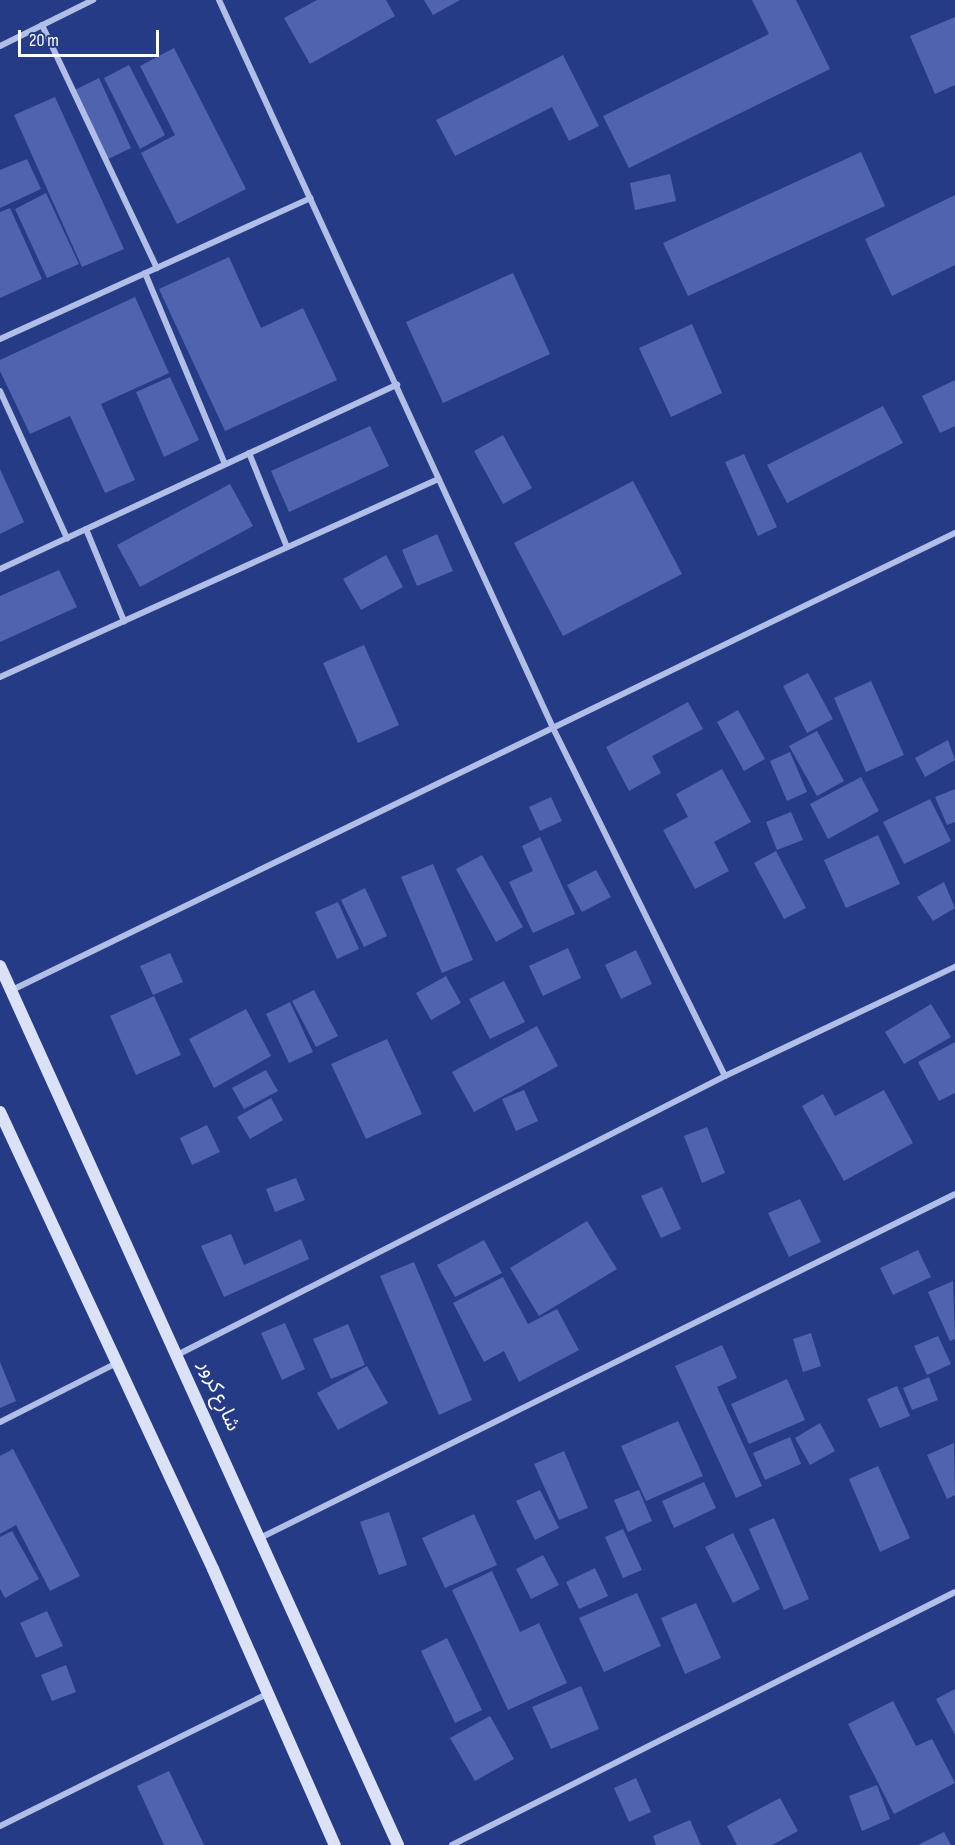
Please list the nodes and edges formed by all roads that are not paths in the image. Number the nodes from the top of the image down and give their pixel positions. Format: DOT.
graph roads {
  1 [pos="93,0"];
  2 [pos="219,0"];
  3 [pos="42,25"];
  4 [pos="0,46"];
  5 [pos="311,198"];
  6 [pos="157,268"];
  7 [pos="145,273"];
  8 [pos="0,339"];
  9 [pos="396,385"];
  10 [pos="0,391"];
  11 [pos="249,453"];
  12 [pos="225,464"];
  13 [pos="438,479"];
  14 [pos="86,529"];
  15 [pos="955,533"];
  16 [pos="67,538"];
  17 [pos="287,547"];
  18 [pos="0,569"];
  19 [pos="124,621"];
  20 [pos="0,677"];
  21 [pos="553,728"];
  22 [pos="0,966"];
  23 [pos="955,967"];
  24 [pos="11,990"];
  25 [pos="725,1076"];
  26 [pos="0,1112"];
  27 [pos="955,1194"];
  28 [pos="179,1354"];
  29 [pos="117,1363"];
  30 [pos="0,1422"];
  31 [pos="260,1538"];
  32 [pos="954,1595"];
  33 [pos="267,1694"];
  34 [pos="0,1826"];
  35 [pos="335,1845"];
  36 [pos="398,1845"];
  37 [pos="452,1845"];
  1 -- 3 [label="street"];
  2 -- 5 [label="street"];
  3 -- 4 [label="street"];
  3 -- 6 [label="street"];
  5 -- 6 [label="street"];
  5 -- 9 [label="street"];
  6 -- 7 [label="street"];
  7 -- 8 [label="street"];
  7 -- 12 [label="street"];
  9 -- 11 [label="street"];
  9 -- 13 [label="street"];
  10 -- 16 [label="street"];
  11 -- 12 [label="street"];
  11 -- 17 [label="street"];
  12 -- 14 [label="street"];
  13 -- 17 [label="street"];
  13 -- 21 [label="street"];
  14 -- 16 [label="street"];
  14 -- 19 [label="street"];
  15 -- 21 [label="street"];
  16 -- 18 [label="street"];
  17 -- 19 [label="street"];
  19 -- 20 [label="street"];
  21 -- 24 [label="street"];
  21 -- 25 [label="street"];
  22 -- 24 [label="main road, شارع كرور"];
  23 -- 25 [label="street"];
  24 -- 28 [label="main road, شارع كرور"];
  25 -- 28 [label="street"];
  26 -- 29 [label="main road"];
  27 -- 31 [label="street"];
  28 -- 31 [label="main road, شارع كرور"];
  29 -- 30 [label="street"];
  29 -- 33 [label="main road"];
  31 -- 36 [label="main road, شارع كرور"];
  32 -- 37 [label="street"];
  33 -- 34 [label="street"];
  33 -- 35 [label="main road"];
}
